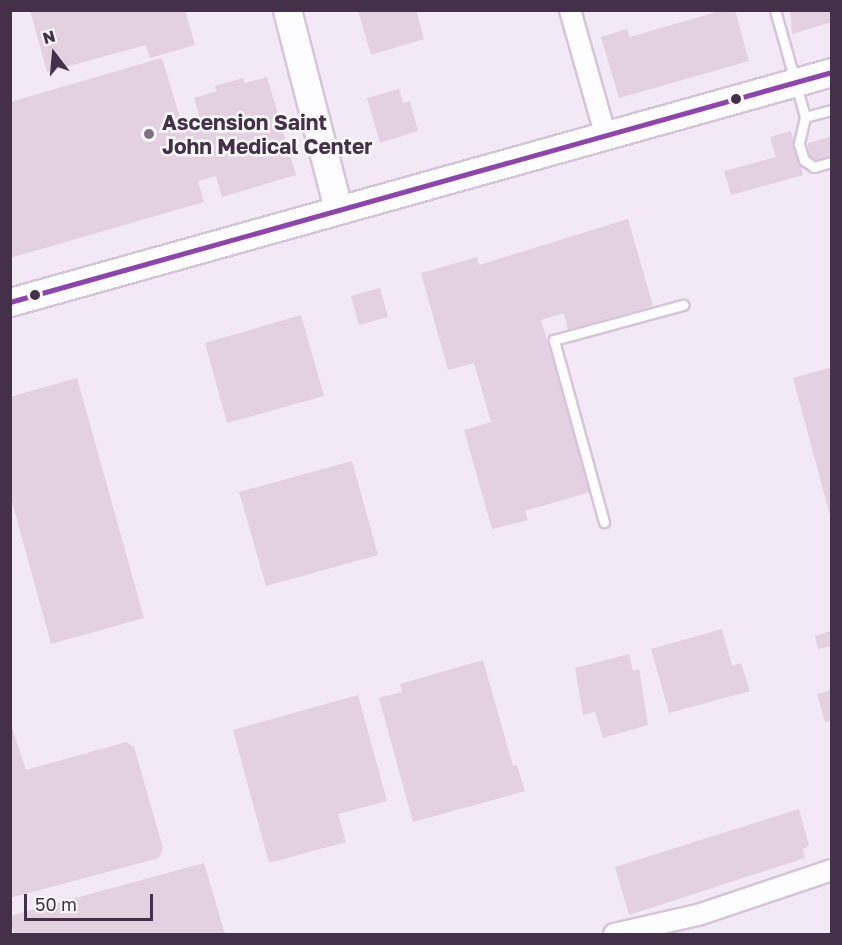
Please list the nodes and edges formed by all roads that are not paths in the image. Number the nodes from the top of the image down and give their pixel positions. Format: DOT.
graph roads {
  1 [pos="287,10"];
  2 [pos="570,10"];
  3 [pos="775,10"];
  4 [pos="831,72"];
  5 [pos="796,82"];
  6 [pos="831,110"];
  7 [pos="806,117"];
  8 [pos="605,134"];
  9 [pos="831,162"];
  10 [pos="338,208"];
  11 [pos="10,302"];
  12 [pos="683,305"];
  13 [pos="604,522"];
  14 [pos="831,870"];
  15 [pos="614,934"];
  1 -- 10 [label="main road"];
  2 -- 8 [label="street"];
  3 -- 5 [label="lane"];
  4 -- 5 [label="main road"];
  5 -- 7 [label="lane"];
  5 -- 8 [label="main road"];
  6 -- 7 [label="lane"];
  7 -- 9 [label="lane"];
  8 -- 10 [label="main road"];
  10 -- 11 [label="main road"];
  12 -- 13 [label="lane"];
  14 -- 15 [label="street"];
}
